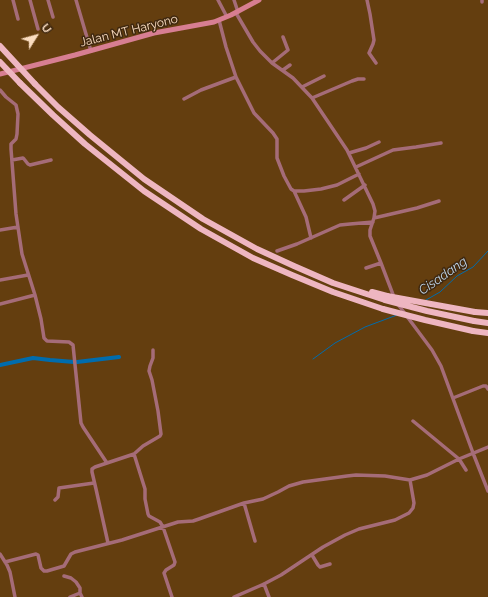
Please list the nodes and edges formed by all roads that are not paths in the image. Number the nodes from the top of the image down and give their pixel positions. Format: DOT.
graph roads {
  1 [pos="13,0"];
  2 [pos="30,0"];
  3 [pos="48,0"];
  4 [pos="76,0"];
  5 [pos="218,0"];
  6 [pos="234,0"];
  7 [pos="259,0"];
  8 [pos="367,0"];
  9 [pos="237,12"];
  10 [pos="53,17"];
  11 [pos="227,17"];
  12 [pos="18,19"];
  13 [pos="219,20"];
  14 [pos="38,29"];
  15 [pos="283,37"];
  16 [pos="0,46"];
  17 [pos="91,51"];
  18 [pos="0,62"];
  19 [pos="272,63"];
  20 [pos="376,63"];
  21 [pos="290,65"];
  22 [pos="283,70"];
  23 [pos="0,74"];
  24 [pos="324,76"];
  25 [pos="236,77"];
  26 [pos="364,79"];
  27 [pos="302,87"];
  28 [pos="0,90"];
  29 [pos="312,98"];
  30 [pos="184,99"];
  31 [pos="379,142"];
  32 [pos="442,143"];
  33 [pos="349,153"];
  34 [pos="12,160"];
  35 [pos="51,160"];
  36 [pos="356,167"];
  37 [pos="360,174"];
  38 [pos="365,185"];
  39 [pos="294,191"];
  40 [pos="344,200"];
  41 [pos="439,200"];
  42 [pos="374,220"];
  43 [pos="18,227"];
  44 [pos="0,230"];
  45 [pos="311,238"];
  46 [pos="277,250"];
  47 [pos="381,263"];
  48 [pos="366,268"];
  49 [pos="28,275"];
  50 [pos="0,280"];
  51 [pos="35,295"];
  52 [pos="386,298"];
  53 [pos="0,304"];
  54 [pos="488,313"];
  55 [pos="488,323"];
  56 [pos="488,333"];
  57 [pos="153,350"];
  58 [pos="488,389"];
  59 [pos="453,398"];
  60 [pos="413,421"];
  61 [pos="488,447"];
  62 [pos="473,453"];
  63 [pos="134,454"];
  64 [pos="459,459"];
  65 [pos="107,462"];
  66 [pos="466,470"];
  67 [pos="410,480"];
  68 [pos="94,483"];
  69 [pos="488,491"];
  70 [pos="55,500"];
  71 [pos="244,503"];
  72 [pos="163,527"];
  73 [pos="255,541"];
  74 [pos="108,543"];
  75 [pos="0,554"];
  76 [pos="312,555"];
  77 [pos="5,562"];
  78 [pos="330,564"];
  79 [pos="64,576"];
  80 [pos="264,584"];
  81 [pos="80,593"];
  82 [pos="15,597"];
  83 [pos="70,597"];
  84 [pos="82,597"];
  85 [pos="172,597"];
  86 [pos="234,597"];
  87 [pos="269,597"];
  1 -- 12 [label="street"];
  2 -- 14 [label="street"];
  3 -- 10 [label="street"];
  4 -- 17 [label="street"];
  5 -- 11 [label="street"];
  6 -- 9 [label="street"];
  7 -- 9 [label="main road, Jalan MT Haryono"];
  8 -- 20 [label="street"];
  9 -- 11 [label="main road, Jalan MT Haryono"];
  9 -- 19 [label="street"];
  11 -- 13 [label="main road, Jalan MT Haryono"];
  13 -- 17 [label="main road, Jalan MT Haryono"];
  13 -- 25 [label="street"];
  15 -- 19 [label="street"];
  16 -- 52 [label="highway, bridge"];
  17 -- 23 [label="main road, Jalan MT Haryono"];
  18 -- 56 [label="highway, bridge"];
  19 -- 22 [label="street"];
  21 -- 22 [label="street"];
  22 -- 27 [label="street"];
  24 -- 27 [label="street"];
  25 -- 30 [label="street"];
  25 -- 39 [label="street"];
  26 -- 29 [label="street"];
  27 -- 29 [label="street"];
  28 -- 34 [label="street"];
  29 -- 33 [label="street"];
  31 -- 33 [label="street"];
  32 -- 36 [label="street"];
  33 -- 36 [label="street"];
  34 -- 35 [label="street"];
  34 -- 43 [label="street"];
  36 -- 37 [label="street"];
  37 -- 38 [label="street"];
  37 -- 39 [label="street"];
  38 -- 40 [label="street"];
  38 -- 42 [label="street"];
  39 -- 45 [label="street"];
  41 -- 42 [label="street"];
  42 -- 45 [label="street"];
  42 -- 47 [label="street"];
  43 -- 44 [label="street"];
  43 -- 49 [label="street"];
  45 -- 46 [label="street"];
  47 -- 48 [label="street"];
  47 -- 59 [label="street"];
  49 -- 50 [label="street"];
  49 -- 51 [label="street"];
  51 -- 53 [label="street"];
  51 -- 65 [label="street"];
  52 -- 54 [label="highway, bridge"];
  52 -- 55 [label="highway, bridge"];
  57 -- 63 [label="street"];
  58 -- 59 [label="street"];
  59 -- 62 [label="street"];
  60 -- 64 [label="street"];
  61 -- 62 [label="street"];
  62 -- 64 [label="street"];
  62 -- 69 [label="street"];
  63 -- 65 [label="street"];
  63 -- 72 [label="street"];
  64 -- 66 [label="street"];
  64 -- 67 [label="street"];
  65 -- 68 [label="street"];
  67 -- 71 [label="street"];
  67 -- 76 [label="street"];
  68 -- 70 [label="street"];
  68 -- 74 [label="street"];
  71 -- 72 [label="street"];
  71 -- 73 [label="street"];
  72 -- 74 [label="street"];
  72 -- 85 [label="street"];
  74 -- 77 [label="street"];
  75 -- 77 [label="street"];
  76 -- 78 [label="street"];
  76 -- 80 [label="street"];
  77 -- 82 [label="street"];
  79 -- 81 [label="street"];
  80 -- 86 [label="street"];
  80 -- 87 [label="street"];
  81 -- 83 [label="street"];
  81 -- 84 [label="street"];
}
